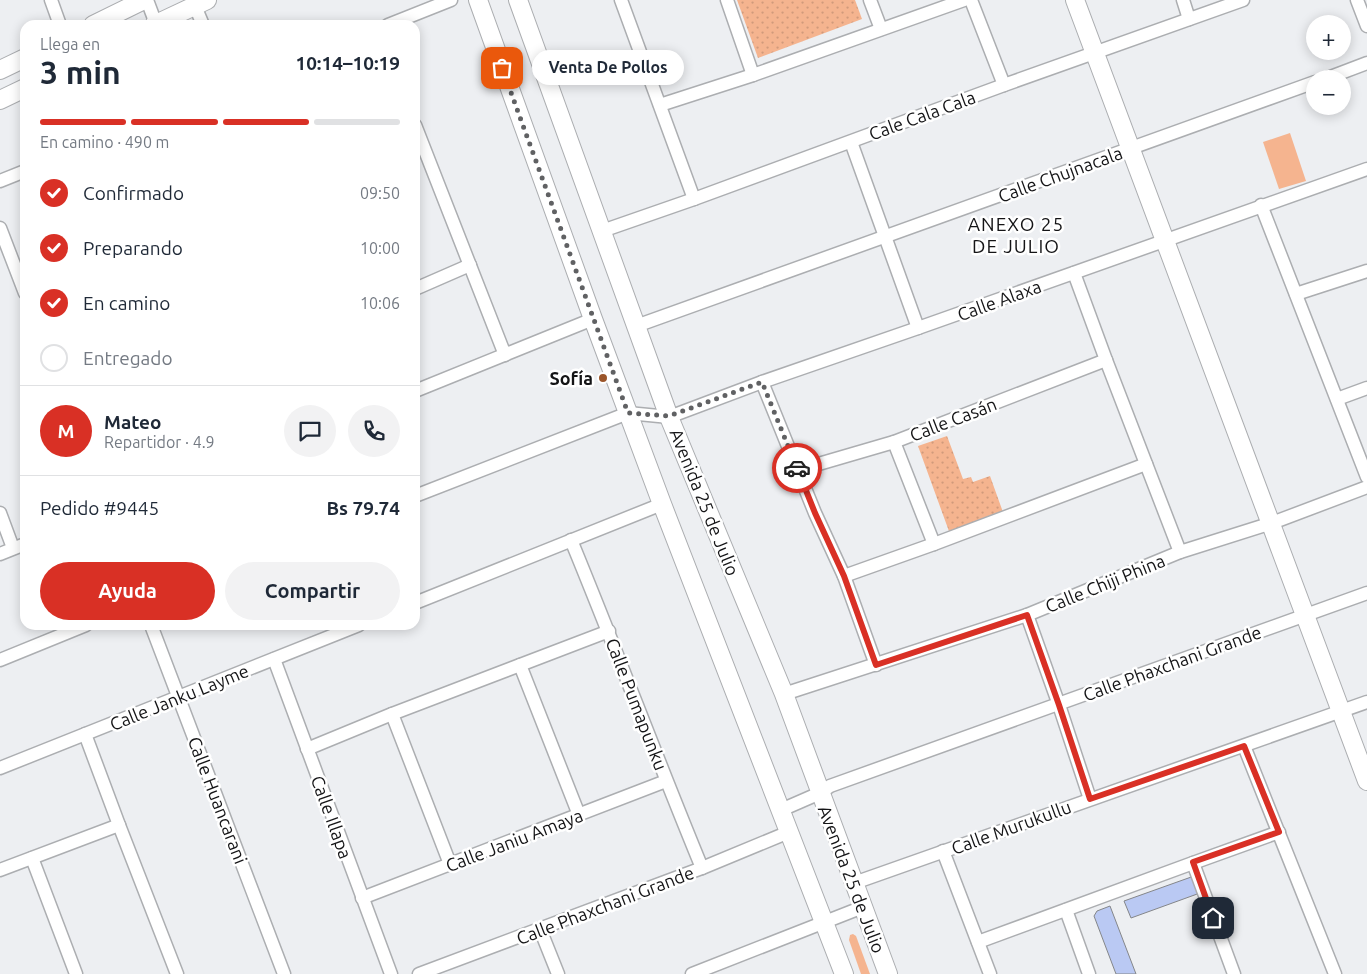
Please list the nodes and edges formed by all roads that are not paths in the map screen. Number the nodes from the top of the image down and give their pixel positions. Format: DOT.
graph roads {
  1 [pos="52,0"];
  2 [pos="145,0"];
  3 [pos="451,0"];
  4 [pos="478,0"];
  5 [pos="518,0"];
  6 [pos="622,0"];
  7 [pos="727,0"];
  8 [pos="870,0"];
  9 [pos="964,0"];
  10 [pos="971,0"];
  11 [pos="1075,0"];
  12 [pos="1183,0"];
  13 [pos="1243,0"];
  14 [pos="1357,0"];
  15 [pos="201,3"];
  16 [pos="1190,19"];
  17 [pos="58,20"];
  18 [pos="103,20"];
  19 [pos="153,20"];
  20 [pos="164,20"];
  21 [pos="203,20"];
  22 [pos="401,20"];
  23 [pos="1367,26"];
  24 [pos="882,29"];
  25 [pos="1095,52"];
  26 [pos="20,60"];
  27 [pos="1367,64"];
  28 [pos="0,70"];
  29 [pos="1350,70"];
  30 [pos="753,75"];
  31 [pos="1004,85"];
  32 [pos="1306,85"];
  33 [pos="20,90"];
  34 [pos="0,100"];
  35 [pos="660,105"];
  36 [pos="420,138"];
  37 [pos="851,142"];
  38 [pos="1131,148"];
  39 [pos="1367,169"];
  40 [pos="20,173"];
  41 [pos="0,181"];
  42 [pos="694,199"];
  43 [pos="1262,205"];
  44 [pos="0,228"];
  45 [pos="602,231"];
  46 [pos="884,236"];
  47 [pos="1166,240"];
  48 [pos="470,265"];
  49 [pos="1367,270"];
  50 [pos="1074,273"];
  51 [pos="20,280"];
  52 [pos="420,288"];
  53 [pos="1296,294"];
  54 [pos="593,319"];
  55 [pos="636,326"];
  56 [pos="918,328"];
  57 [pos="505,355"];
  58 [pos="1106,360"];
  59 [pos="762,382"];
  60 [pos="1367,388"];
  61 [pos="420,389"];
  62 [pos="1337,399"];
  63 [pos="628,413"];
  64 [pos="669,416"];
  65 [pos="894,442"];
  66 [pos="1146,464"];
  67 [pos="798,470"];
  68 [pos="1367,477"];
  69 [pos="1367,487"];
  70 [pos="420,494"];
  71 [pos="662,504"];
  72 [pos="0,513"];
  73 [pos="1272,523"];
  74 [pos="572,540"];
  75 [pos="934,544"];
  76 [pos="19,546"];
  77 [pos="1180,552"];
  78 [pos="0,554"];
  79 [pos="844,576"];
  80 [pos="1367,593"];
  81 [pos="420,601"];
  82 [pos="1306,614"];
  83 [pos="1027,615"];
  84 [pos="74,630"];
  85 [pos="153,630"];
  86 [pos="346,630"];
  87 [pos="609,631"];
  88 [pos="274,659"];
  89 [pos="0,660"];
  90 [pos="520,665"];
  91 [pos="876,665"];
  92 [pos="784,694"];
  93 [pos="179,697"];
  94 [pos="1367,702"];
  95 [pos="1059,705"];
  96 [pos="1341,712"];
  97 [pos="392,714"];
  98 [pos="85,734"];
  99 [pos="1244,746"];
  100 [pos="307,749"];
  101 [pos="0,768"];
  102 [pos="666,780"];
  103 [pos="1367,781"];
  104 [pos="820,794"];
  105 [pos="1090,799"];
  106 [pos="781,810"];
  107 [pos="579,815"];
  108 [pos="119,825"];
  109 [pos="789,832"];
  110 [pos="1279,832"];
  111 [pos="943,851"];
  112 [pos="32,858"];
  113 [pos="1193,862"];
  114 [pos="450,864"];
  115 [pos="702,868"];
  116 [pos="0,870"];
  117 [pos="854,883"];
  118 [pos="362,898"];
  119 [pos="863,907"];
  120 [pos="1066,910"];
  121 [pos="824,922"];
  122 [pos="540,929"];
  123 [pos="978,942"];
  124 [pos="76,974"];
  125 [pos="176,974"];
  126 [pos="284,974"];
  127 [pos="391,974"];
  128 [pos="419,974"];
  129 [pos="558,974"];
  130 [pos="692,974"];
  131 [pos="844,974"];
  132 [pos="888,974"];
  133 [pos="990,974"];
  134 [pos="1089,974"];
  135 [pos="1234,974"];
  136 [pos="1335,974"];
  1 -- 17 [label="street"];
  2 -- 18 [label="main road"];
  2 -- 19 [label="street"];
  3 -- 22 [label="street"];
  4 -- 54 [label="main road"];
  5 -- 45 [label="main road, Avenida 25 de Julio"];
  6 -- 35 [label="street"];
  7 -- 30 [label="street"];
  8 -- 24 [label="street"];
  9 -- 24 [label="street"];
  10 -- 31 [label="street"];
  11 -- 25 [label="main road"];
  12 -- 16 [label="street"];
  13 -- 16 [label="street, Cale Cala Cala"];
  14 -- 23 [label="street"];
  15 -- 20 [label="main road"];
  15 -- 21 [label="street"];
  16 -- 25 [label="street, Cale Cala Cala"];
  24 -- 30 [label="street"];
  25 -- 31 [label="street, Cale Cala Cala"];
  25 -- 38 [label="main road"];
  26 -- 28 [label="main road"];
  27 -- 29 [label="street"];
  30 -- 35 [label="street"];
  31 -- 37 [label="street, Cale Cala Cala"];
  32 -- 38 [label="street, Calle Chujnacala"];
  33 -- 34 [label="main road"];
  35 -- 42 [label="street"];
  36 -- 48 [label="street"];
  37 -- 42 [label="street, Cale Cala Cala"];
  37 -- 46 [label="street"];
  38 -- 46 [label="street, Calle Chujnacala"];
  38 -- 47 [label="main road"];
  39 -- 43 [label="street, Calle Alaxa"];
  40 -- 41 [label="street"];
  42 -- 45 [label="street, Cale Cala Cala"];
  43 -- 47 [label="street, Calle Alaxa"];
  43 -- 53 [label="street"];
  44 -- 51 [label="street"];
  45 -- 55 [label="main road, Avenida 25 de Julio"];
  46 -- 55 [label="street, Calle Chujnacala"];
  46 -- 56 [label="street"];
  47 -- 50 [label="street, Calle Alaxa"];
  47 -- 73 [label="main road"];
  48 -- 52 [label="street"];
  48 -- 57 [label="street"];
  49 -- 53 [label="street"];
  50 -- 56 [label="street, Calle Alaxa"];
  50 -- 58 [label="street"];
  53 -- 62 [label="street"];
  54 -- 57 [label="street"];
  54 -- 63 [label="main road"];
  55 -- 64 [label="main road, Avenida 25 de Julio"];
  56 -- 59 [label="street, Calle Alaxa"];
  57 -- 61 [label="street"];
  58 -- 65 [label="street, Calle Casán"];
  58 -- 66 [label="street"];
  59 -- 64 [label="street, Calle Alaxa"];
  59 -- 67 [label="street"];
  60 -- 62 [label="street"];
  62 -- 68 [label="street"];
  63 -- 64 [label="street, Calle Alaxa"];
  63 -- 70 [label="street"];
  63 -- 71 [label="main road"];
  64 -- 92 [label="main road, Avenida 25 de Julio"];
  65 -- 67 [label="street, Calle Casán"];
  65 -- 75 [label="street"];
  66 -- 75 [label="street"];
  66 -- 77 [label="street"];
  67 -- 79 [label="street"];
  69 -- 73 [label="street, Calle Chiji Phina"];
  71 -- 74 [label="street"];
  71 -- 106 [label="main road"];
  72 -- 76 [label="street"];
  73 -- 77 [label="street, Calle Chiji Phina"];
  73 -- 82 [label="main road"];
  74 -- 81 [label="street"];
  74 -- 87 [label="street, Calle Pumapunku"];
  75 -- 79 [label="street"];
  76 -- 78 [label="street"];
  77 -- 83 [label="street, Calle Chiji Phina"];
  79 -- 91 [label="street"];
  80 -- 82 [label="street, Calle Phaxchani Grande"];
  82 -- 95 [label="street, Calle Phaxchani Grande"];
  82 -- 96 [label="main road"];
  83 -- 91 [label="street, Calle Chiji Phina"];
  83 -- 95 [label="street"];
  84 -- 89 [label="street"];
  85 -- 93 [label="street, Calle Huancarani"];
  86 -- 88 [label="street, Calle Janku Layme"];
  87 -- 90 [label="street"];
  87 -- 102 [label="street, Calle Pumapunku"];
  88 -- 93 [label="street, Calle Janku Layme"];
  88 -- 100 [label="street, Calle Illapa"];
  90 -- 97 [label="street"];
  90 -- 107 [label="street"];
  91 -- 92 [label="street, Calle Chiji Phina"];
  92 -- 104 [label="main road, Avenida 25 de Julio"];
  93 -- 98 [label="street, Calle Janku Layme"];
  93 -- 126 [label="street, Calle Huancarani"];
  94 -- 96 [label="street, Calle Murukullu"];
  95 -- 104 [label="street, Calle Phaxchani Grande"];
  95 -- 105 [label="street"];
  96 -- 99 [label="street, Calle Murukullu"];
  96 -- 103 [label="main road"];
  97 -- 100 [label="street"];
  97 -- 114 [label="street"];
  98 -- 101 [label="street, Calle Janku Layme"];
  98 -- 108 [label="street"];
  99 -- 105 [label="street, Calle Murukullu"];
  99 -- 110 [label="street"];
  100 -- 118 [label="street, Calle Illapa"];
  102 -- 107 [label="street, Calle Janiu Amaya"];
  102 -- 115 [label="street, Calle Pumapunku"];
  104 -- 106 [label="street, Calle Phaxchani Grande"];
  104 -- 117 [label="main road, Avenida 25 de Julio"];
  105 -- 111 [label="street, Calle Murukullu"];
  106 -- 109 [label="main road"];
  107 -- 114 [label="street, Calle Janiu Amaya"];
  108 -- 112 [label="street"];
  108 -- 125 [label="street"];
  109 -- 115 [label="street, Calle Phaxchani Grande"];
  109 -- 121 [label="main road"];
  110 -- 113 [label="street"];
  110 -- 136 [label="street"];
  111 -- 117 [label="street, Calle Murukullu"];
  111 -- 123 [label="street"];
  112 -- 116 [label="street"];
  112 -- 124 [label="street"];
  113 -- 120 [label="street"];
  113 -- 135 [label="street"];
  114 -- 118 [label="street, Calle Janiu Amaya"];
  115 -- 122 [label="street, Calle Phaxchani Grande"];
  117 -- 119 [label="main road, Avenida 25 de Julio"];
  118 -- 127 [label="street, Calle Illapa"];
  119 -- 121 [label="street"];
  119 -- 132 [label="main road, Avenida 25 de Julio"];
  120 -- 123 [label="street"];
  120 -- 134 [label="street"];
  121 -- 130 [label="street"];
  121 -- 131 [label="main road"];
  122 -- 128 [label="street, Calle Phaxchani Grande"];
  122 -- 129 [label="street"];
  123 -- 133 [label="street"];
}
